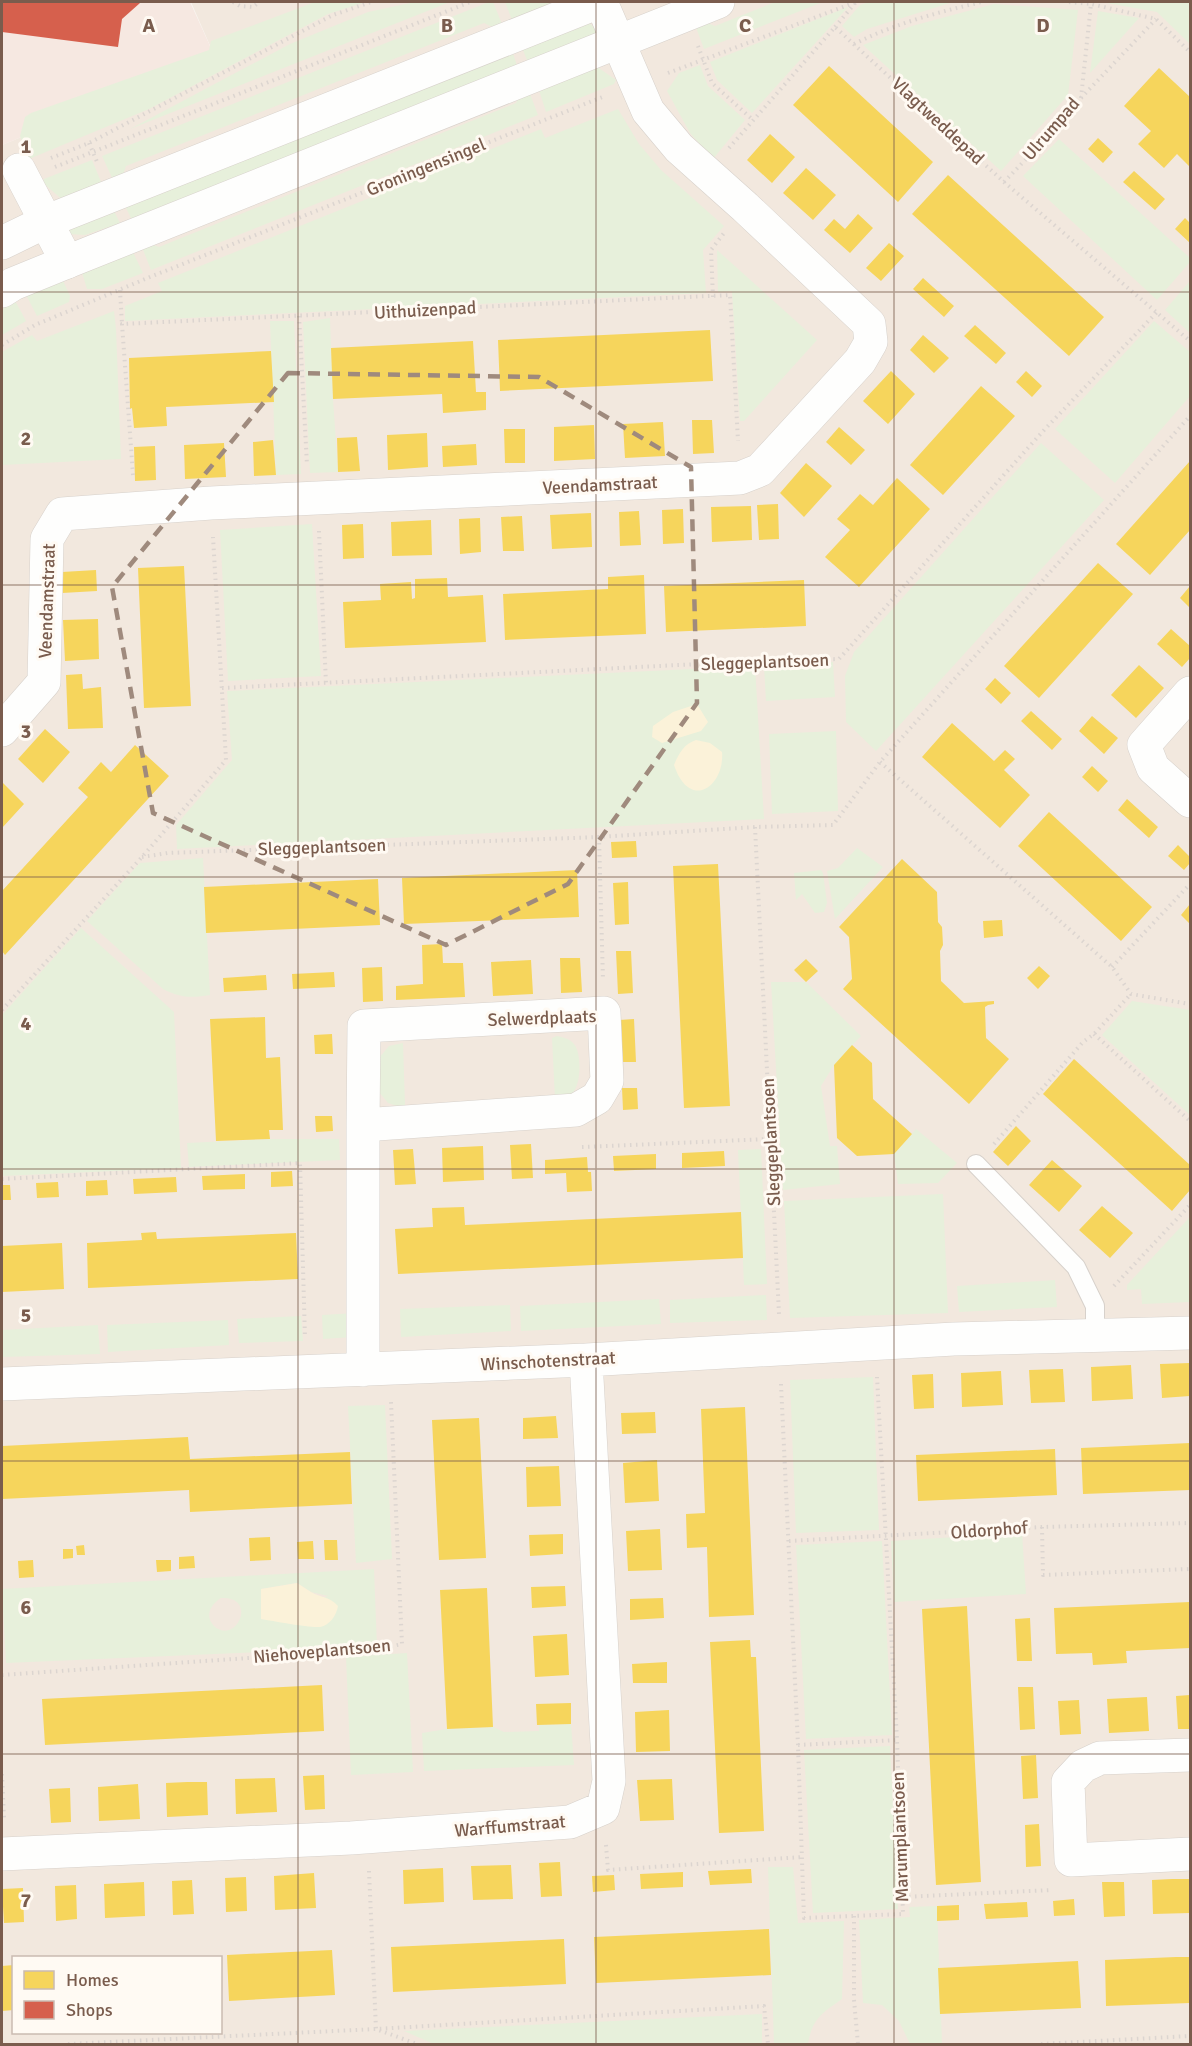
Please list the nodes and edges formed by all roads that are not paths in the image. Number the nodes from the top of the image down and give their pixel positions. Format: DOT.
graph roads {
  1 [pos="600,2"];
  2 [pos="718,2"];
  3 [pos="618,42"];
  4 [pos="21,175"];
  5 [pos="45,222"];
  6 [pos="2,243"];
  7 [pos="67,262"];
  8 [pos="2,291"];
  9 [pos="1191,693"];
  10 [pos="2,730"];
  11 [pos="1191,801"];
  12 [pos="363,1125"];
  13 [pos="976,1164"];
  14 [pos="1095,1320"];
  15 [pos="1191,1333"];
  16 [pos="586,1360"];
  17 [pos="376,1369"];
  18 [pos="2,1384"];
  19 [pos="1191,1755"];
  20 [pos="4,1854"];
  21 [pos="1191,1854"];
  1 -- 3 [label="street, Veendamstraat"];
  1 -- 5 [label="street"];
  2 -- 3 [label="street"];
  3 -- 7 [label="street"];
  3 -- 10 [label="street, Veendamstraat"];
  4 -- 5 [label="street"];
  5 -- 6 [label="street"];
  5 -- 7 [label="street"];
  7 -- 8 [label="street"];
  9 -- 11 [label="street"];
  12 -- 12 [label="street, Selwerdplaats"];
  12 -- 17 [label="street, Selwerdplaats"];
  13 -- 14 [label="lane"];
  14 -- 15 [label="street, Winschotenstraat"];
  14 -- 16 [label="street, Winschotenstraat"];
  16 -- 17 [label="street, Winschotenstraat"];
  16 -- 20 [label="street, Warffumstraat"];
  17 -- 18 [label="street, Winschotenstraat"];
  19 -- 21 [label="street"];
}
